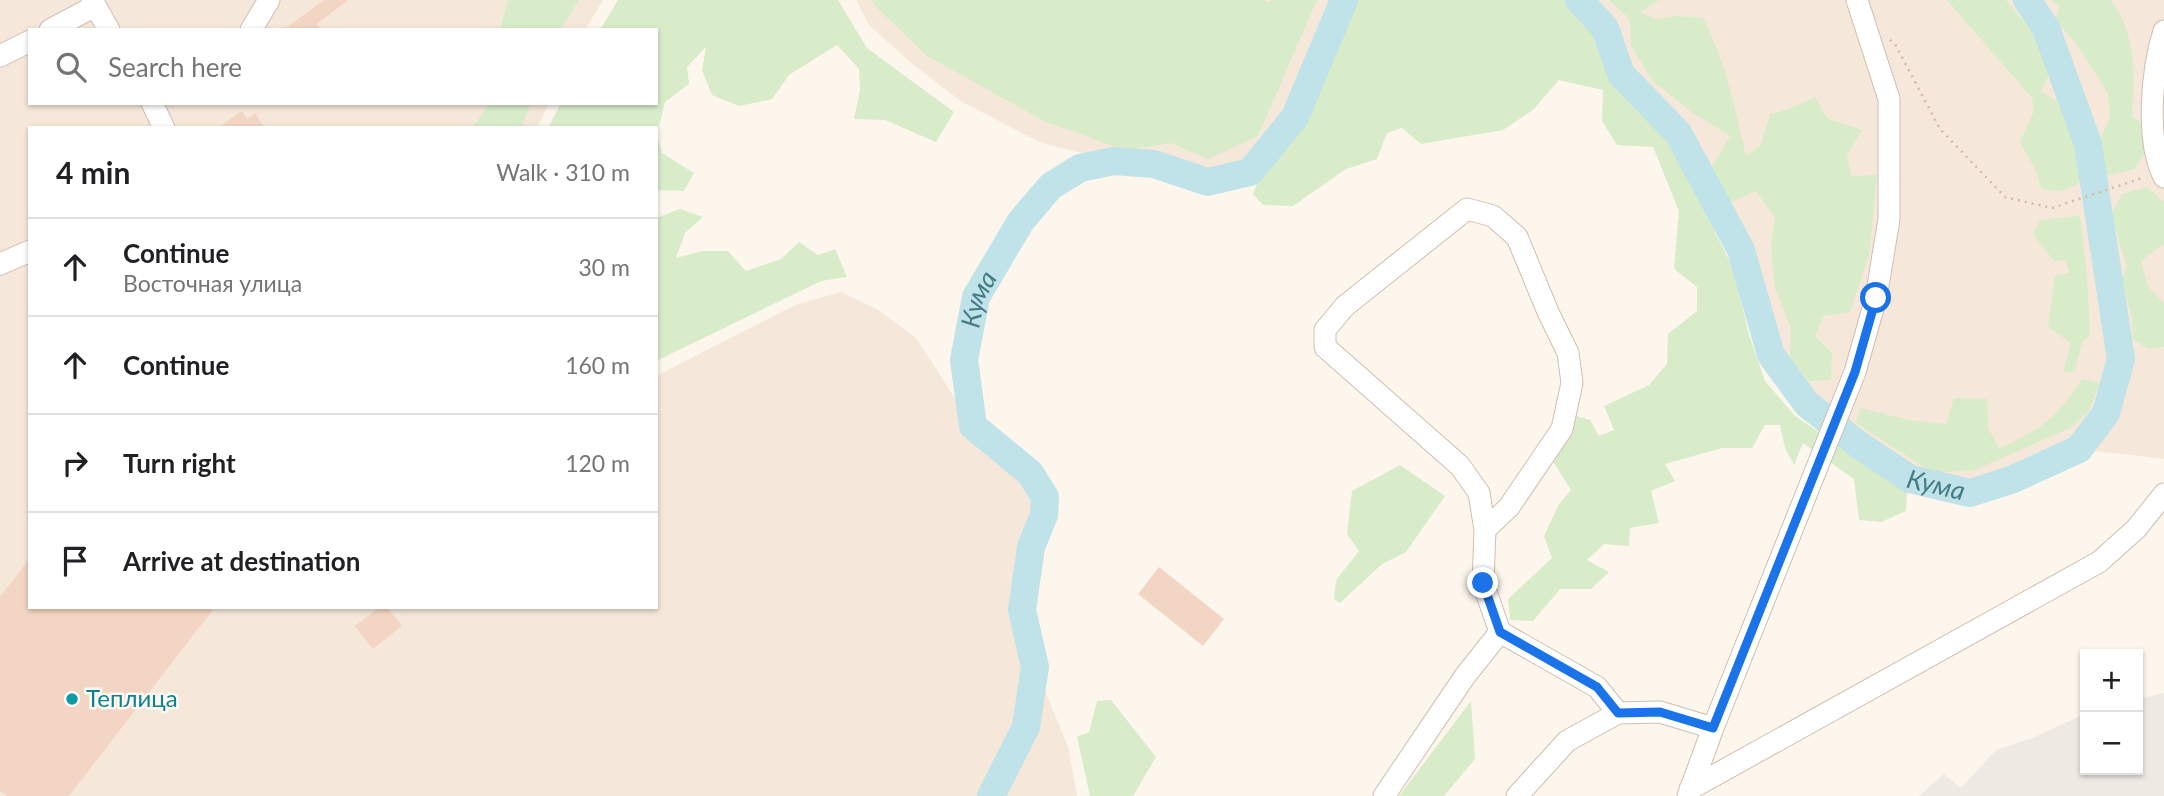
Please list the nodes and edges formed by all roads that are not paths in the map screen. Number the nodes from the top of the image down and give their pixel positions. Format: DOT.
graph roads {
  1 [pos="269,0"];
  2 [pos="1857,0"];
  3 [pos="94,3"];
  4 [pos="53,28"];
  5 [pos="108,28"];
  6 [pos="252,28"];
  7 [pos="2164,31"];
  8 [pos="28,42"];
  9 [pos="0,57"];
  10 [pos="2164,177"];
  11 [pos="28,252"];
  12 [pos="0,264"];
  13 [pos="2164,494"];
  14 [pos="1485,530"];
  15 [pos="1500,632"];
  16 [pos="1618,713"];
  17 [pos="1713,728"];
  18 [pos="1689,792"];
  19 [pos="1384,796"];
  20 [pos="1517,796"];
  1 -- 6 [label="street"];
  2 -- 17 [label="street"];
  3 -- 4 [label="street"];
  3 -- 5 [label="street"];
  7 -- 10 [label="street"];
  8 -- 9 [label="street"];
  11 -- 12 [label="street"];
  13 -- 18 [label="street"];
  14 -- 14 [label="street"];
  14 -- 15 [label="street"];
  15 -- 16 [label="street"];
  15 -- 19 [label="street"];
  16 -- 17 [label="street"];
  16 -- 20 [label="street"];
  17 -- 18 [label="street"];
}
